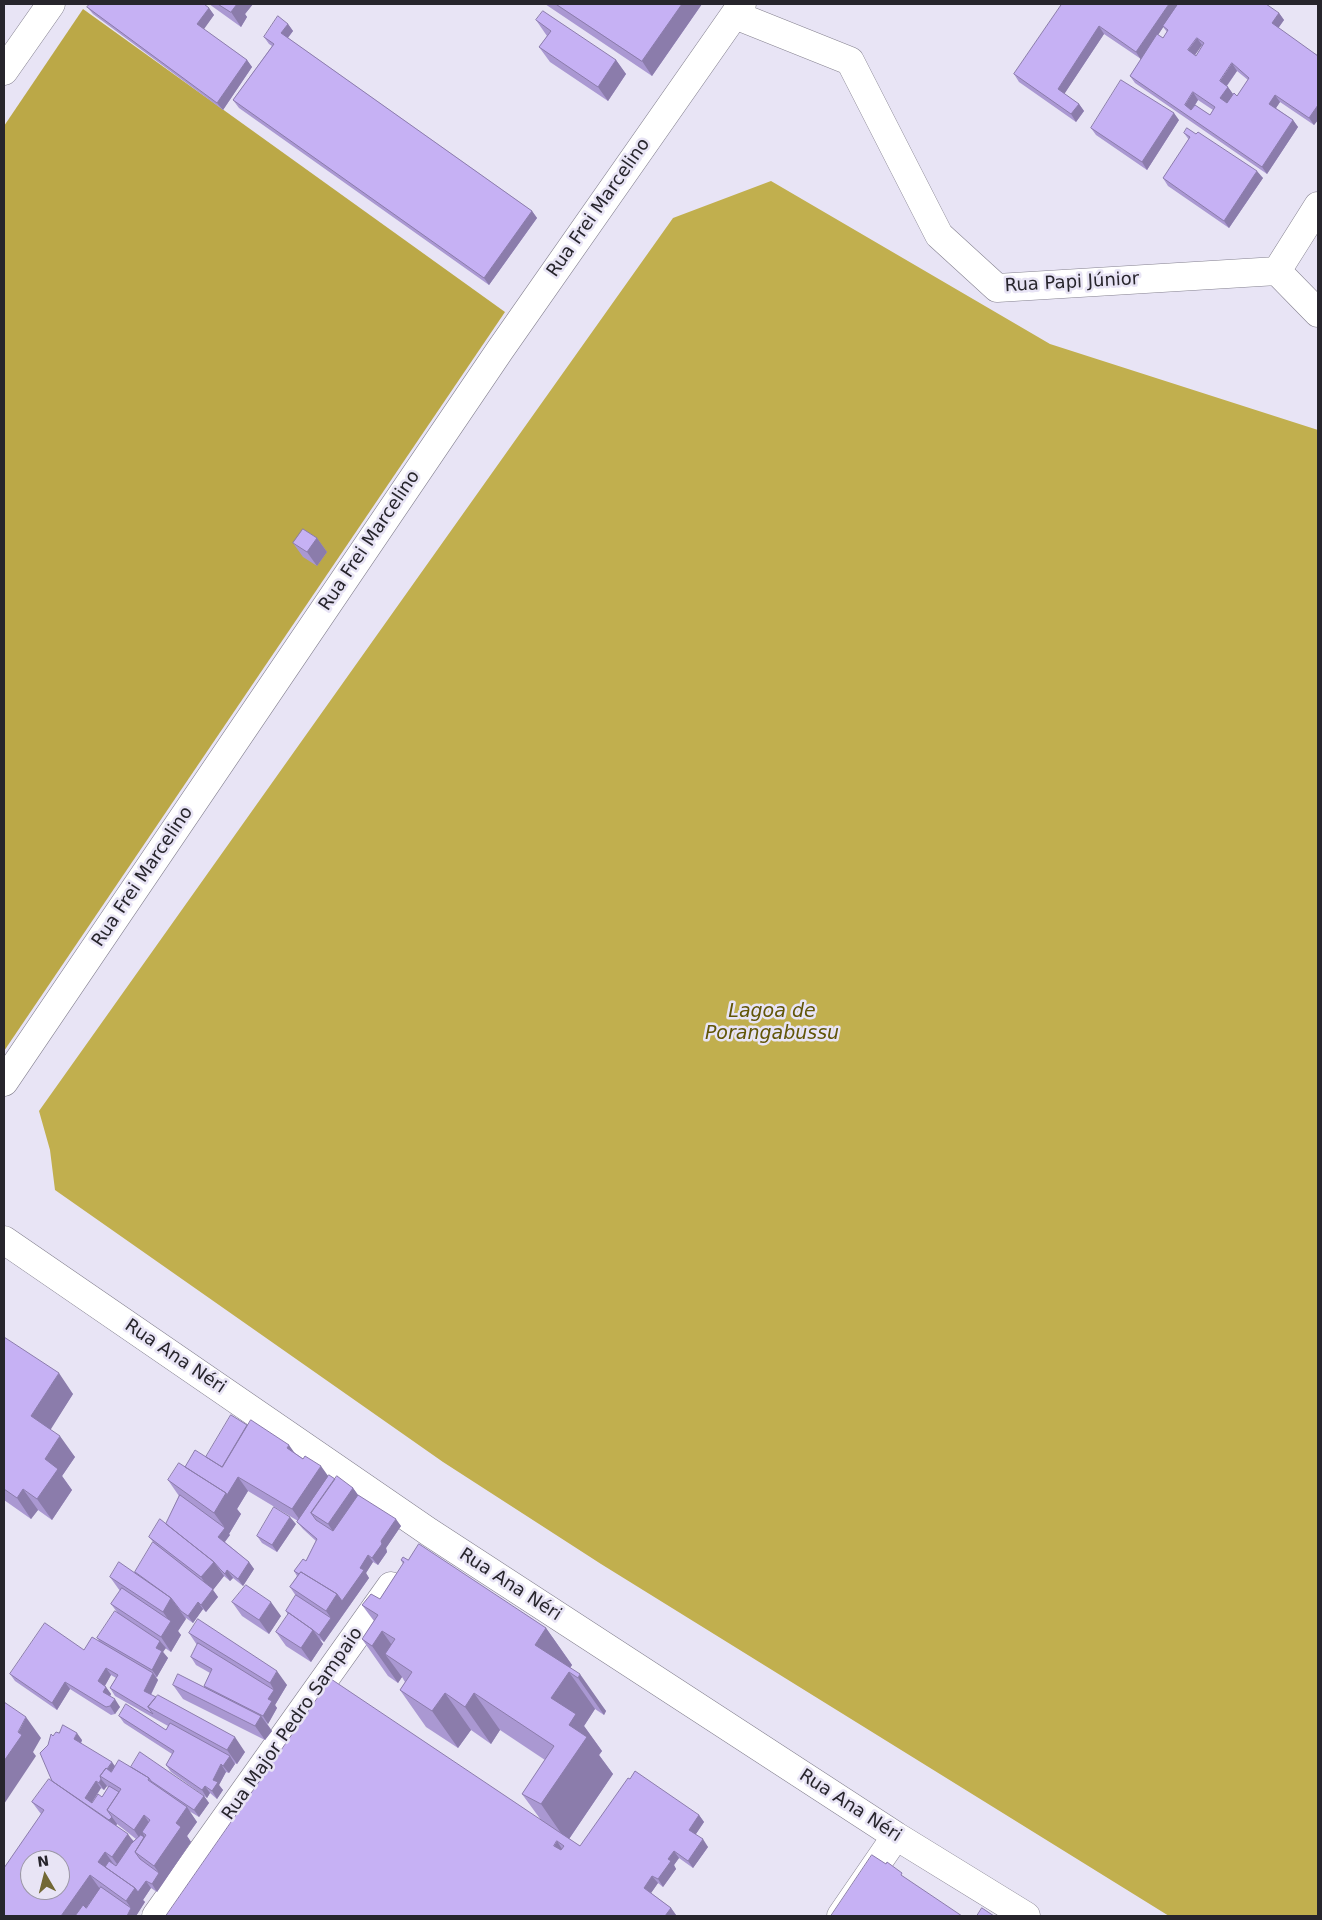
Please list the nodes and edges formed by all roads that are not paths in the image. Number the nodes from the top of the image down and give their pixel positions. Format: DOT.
graph roads {
  1 [pos="51,4"];
  2 [pos="738,9"];
  3 [pos="4,71"];
  4 [pos="1318,206"];
  5 [pos="1277,271"];
  6 [pos="1318,313"];
  7 [pos="4,1082"];
  8 [pos="4,1240"];
  9 [pos="429,1532"];
  10 [pos="896,1836"];
  11 [pos="156,1916"];
  12 [pos="841,1916"];
  13 [pos="1026,1916"];
  1 -- 3 [label="street"];
  2 -- 5 [label="street, Rua Papi Júnior"];
  2 -- 7 [label="street, Rua Frei Marcelino"];
  4 -- 5 [label="street"];
  5 -- 6 [label="street"];
  8 -- 9 [label="street, Rua Ana Néri"];
  9 -- 10 [label="street, Rua Ana Néri"];
  9 -- 11 [label="street, Rua Major Pedro Sampaio"];
  10 -- 12 [label="street"];
  10 -- 13 [label="street, Rua Ana Néri"];
}
